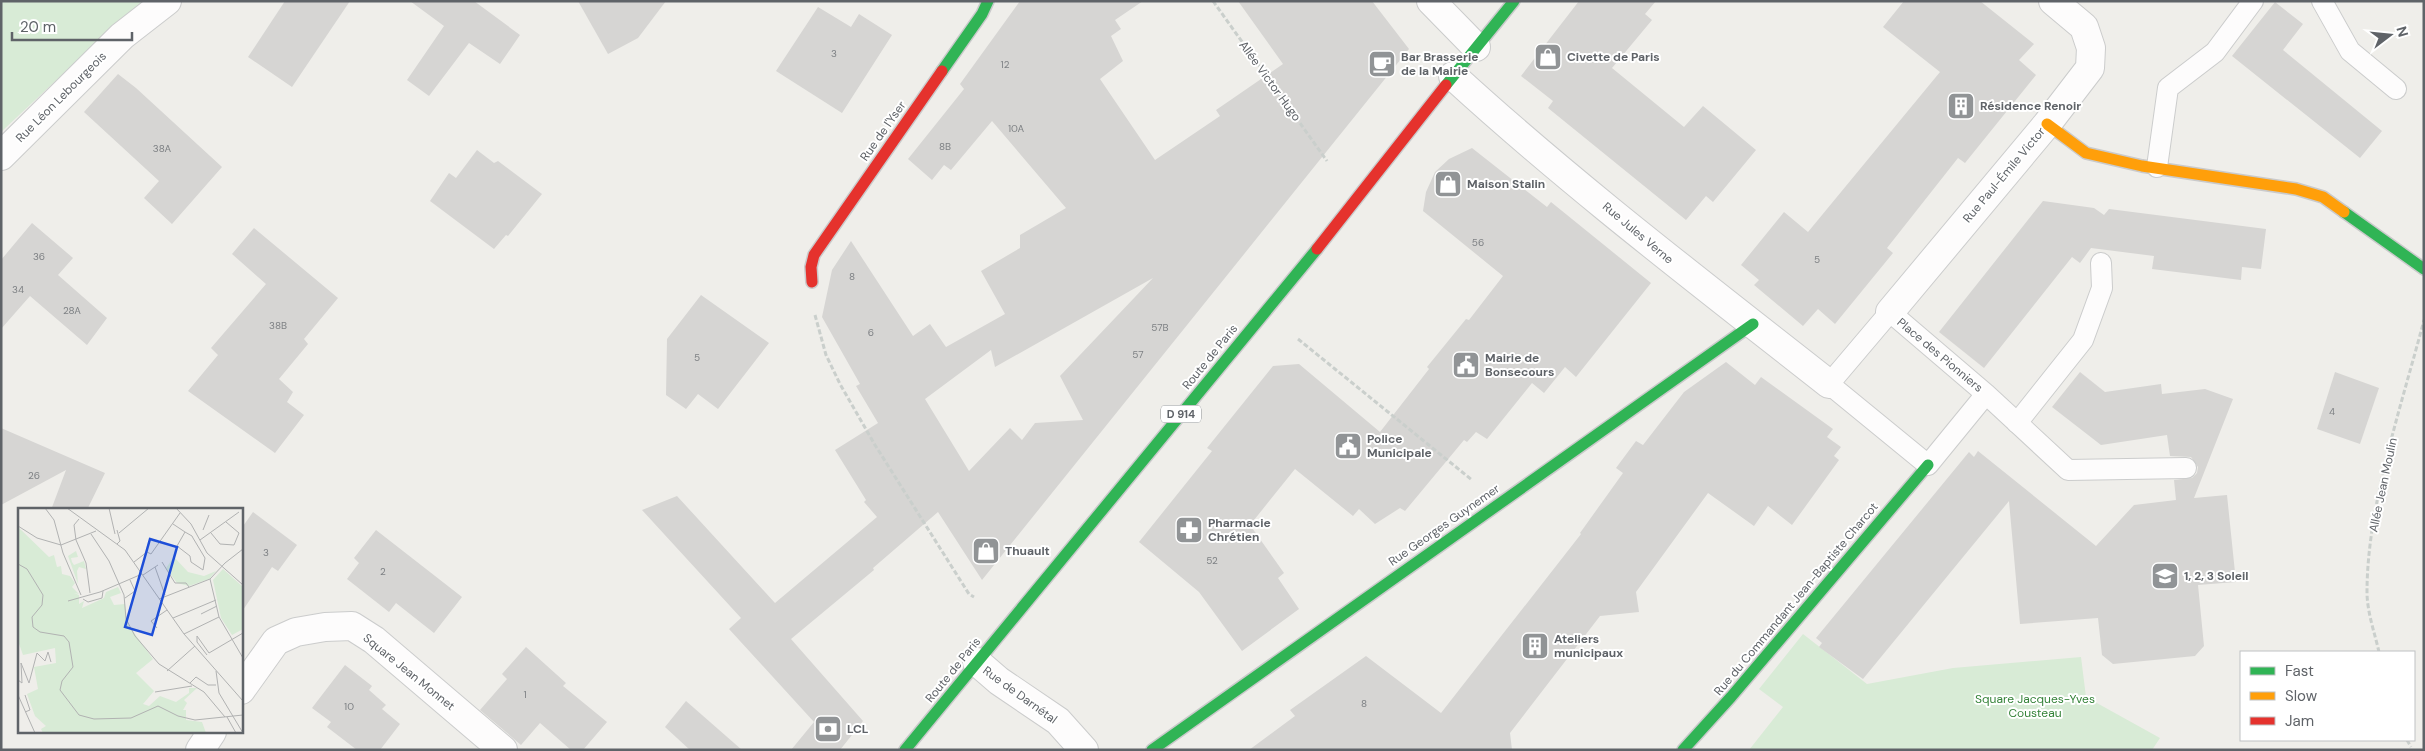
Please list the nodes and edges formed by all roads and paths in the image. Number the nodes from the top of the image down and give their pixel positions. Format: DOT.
graph roads {
  1 [pos="167,1"];
  2 [pos="988,1"];
  3 [pos="1213,1"];
  4 [pos="1431,1"];
  5 [pos="1514,1"];
  6 [pos="2053,1"];
  7 [pos="2253,1"];
  8 [pos="2322,1"];
  9 [pos="1476,47"];
  10 [pos="1453,76"];
  11 [pos="2396,89"];
  12 [pos="2047,124"];
  13 [pos="1,156"];
  14 [pos="1327,161"];
  15 [pos="2157,167"];
  16 [pos="2101,263"];
  17 [pos="2424,268"];
  18 [pos="812,282"];
  19 [pos="1890,312"];
  20 [pos="2424,320"];
  21 [pos="1753,324"];
  22 [pos="1298,339"];
  23 [pos="1829,384"];
  24 [pos="1986,394"];
  25 [pos="2017,423"];
  26 [pos="1928,465"];
  27 [pos="2186,468"];
  28 [pos="1475,482"];
  29 [pos="974,597"];
  30 [pos="2379,651"];
  31 [pos="977,662"];
  32 [pos="242,689"];
  33 [pos="211,734"];
  34 [pos="2408,741"];
  35 [pos="2411,747"];
  36 [pos="200,750"];
  37 [pos="503,750"];
  38 [pos="905,750"];
  39 [pos="1084,750"];
  40 [pos="1152,750"];
  41 [pos="1683,750"];
  1 -- 13 [label="street, Rue Léon Lebourgeois"];
  2 -- 18 [label="street, Rue de l'Yser"];
  3 -- 14 [label="path, Allée Victor Hugo"];
  4 -- 9 [label="street"];
  5 -- 9 [label="street, Route de Paris / D 914"];
  6 -- 12 [label="street"];
  7 -- 15 [label="lane"];
  8 -- 11 [label="lane"];
  9 -- 10 [label="street, Route de Paris / D 914"];
  10 -- 21 [label="street, Rue Jules Verne"];
  10 -- 31 [label="street, Route de Paris / D 914"];
  12 -- 15 [label="street, Rue Paul-Émile Victor"];
  12 -- 19 [label="street, Rue Paul-Émile Victor"];
  15 -- 17 [label="street, Rue Paul-Émile Victor"];
  16 -- 25 [label="lane"];
  18 -- 29 [label="path"];
  19 -- 23 [label="lane, Place des Pionniers"];
  19 -- 24 [label="lane, Place des Pionniers"];
  20 -- 30 [label="path, Allée Jean Moulin"];
  21 -- 23 [label="street, Rue Jules Verne"];
  21 -- 40 [label="street, Rue Georges Guynemer"];
  22 -- 28 [label="path"];
  23 -- 26 [label="lane"];
  24 -- 25 [label="lane"];
  24 -- 26 [label="lane, Place des Pionniers"];
  25 -- 27 [label="lane"];
  26 -- 41 [label="street, Rue du Commandant Jean-Baptiste Charcot"];
  31 -- 38 [label="street, Route de Paris / D 914"];
  31 -- 39 [label="street, Rue de Darnétal"];
  32 -- 37 [label="street, Square Jean Monnet"];
  33 -- 36 [label="street"];
  34 -- 35 [label="path"];
}
